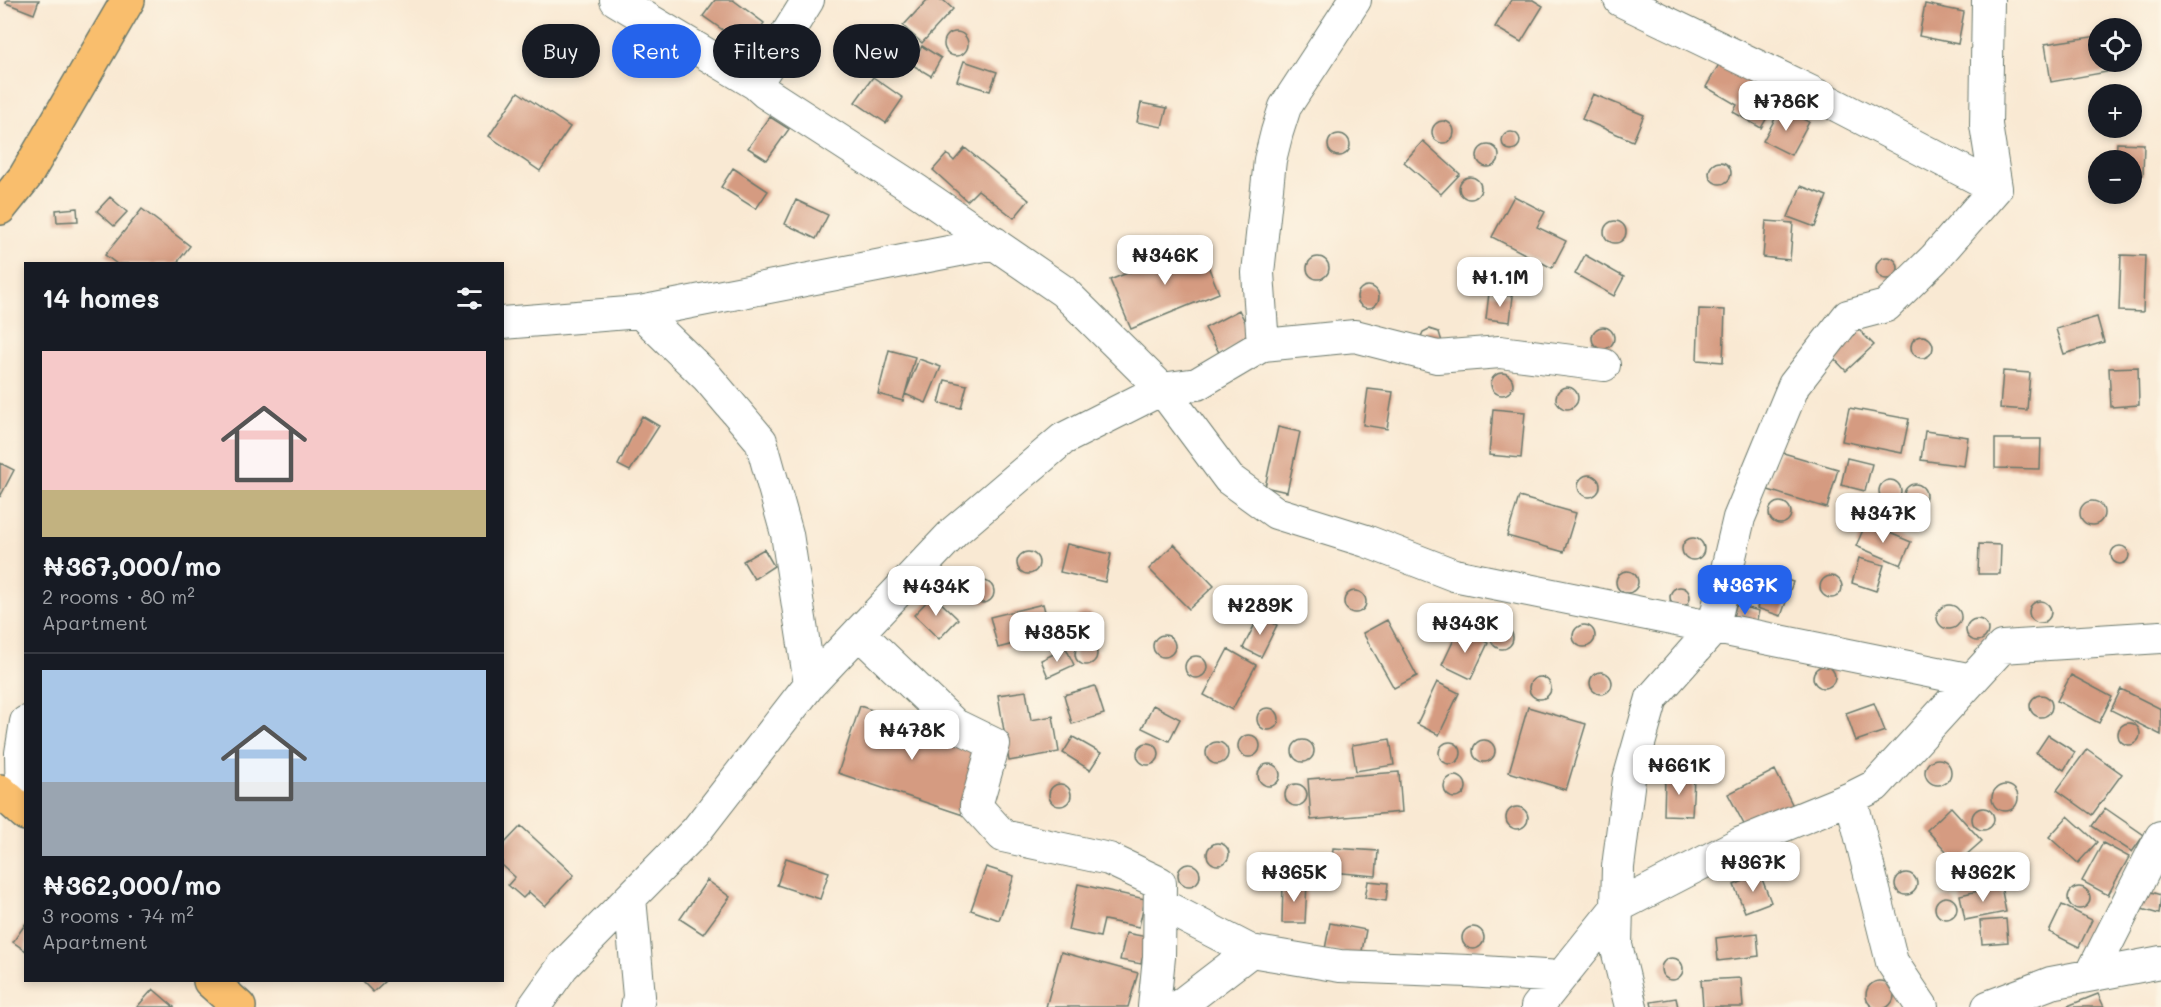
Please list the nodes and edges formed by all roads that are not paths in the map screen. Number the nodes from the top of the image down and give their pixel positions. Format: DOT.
graph roads {
  1 [pos="128,0"];
  2 [pos="616,0"];
  3 [pos="808,0"];
  4 [pos="1355,0"];
  5 [pos="1620,0"];
  6 [pos="1988,0"];
  7 [pos="756,84"];
  8 [pos="1995,188"];
  9 [pos="0,208"];
  10 [pos="995,243"];
  11 [pos="640,312"];
  12 [pos="504,323"];
  13 [pos="1263,345"];
  14 [pos="1604,365"];
  15 [pos="1162,389"];
  16 [pos="1713,629"];
  17 [pos="858,633"];
  18 [pos="2161,638"];
  19 [pos="1972,680"];
  20 [pos="810,684"];
  21 [pos="24,734"];
  22 [pos="1851,798"];
  23 [pos="16,806"];
  24 [pos="2161,837"];
  25 [pos="630,898"];
  26 [pos="1160,904"];
  27 [pos="1617,907"];
  28 [pos="1251,951"];
  29 [pos="2161,962"];
  30 [pos="2091,975"];
  31 [pos="1561,977"];
  32 [pos="211,982"];
  33 [pos="239,1007"];
  34 [pos="534,1007"];
  35 [pos="637,1007"];
  36 [pos="1155,1007"];
  37 [pos="1178,1007"];
  38 [pos="1537,1007"];
  39 [pos="1631,1007"];
  40 [pos="1922,1007"];
  41 [pos="1988,1007"];
  1 -- 9 [label="main road"];
  2 -- 7 [label="street"];
  3 -- 7 [label="street"];
  4 -- 13 [label="street"];
  5 -- 8 [label="street"];
  6 -- 8 [label="street"];
  7 -- 10 [label="street"];
  8 -- 16 [label="street"];
  10 -- 11 [label="street"];
  10 -- 15 [label="street"];
  11 -- 12 [label="street"];
  11 -- 20 [label="street"];
  13 -- 14 [label="street"];
  13 -- 15 [label="street"];
  15 -- 16 [label="street"];
  15 -- 17 [label="street"];
  16 -- 19 [label="street"];
  16 -- 27 [label="street"];
  17 -- 20 [label="street"];
  17 -- 26 [label="street"];
  18 -- 19 [label="street"];
  19 -- 22 [label="street"];
  20 -- 25 [label="street"];
  21 -- 23 [label="street"];
  22 -- 27 [label="street"];
  22 -- 40 [label="street"];
  24 -- 30 [label="street"];
  25 -- 34 [label="street"];
  25 -- 35 [label="street"];
  26 -- 28 [label="street"];
  26 -- 36 [label="street"];
  27 -- 31 [label="street"];
  27 -- 39 [label="street"];
  28 -- 31 [label="street"];
  28 -- 37 [label="street"];
  29 -- 30 [label="street"];
  30 -- 41 [label="street"];
  31 -- 38 [label="street"];
  32 -- 33 [label="main road"];
}
